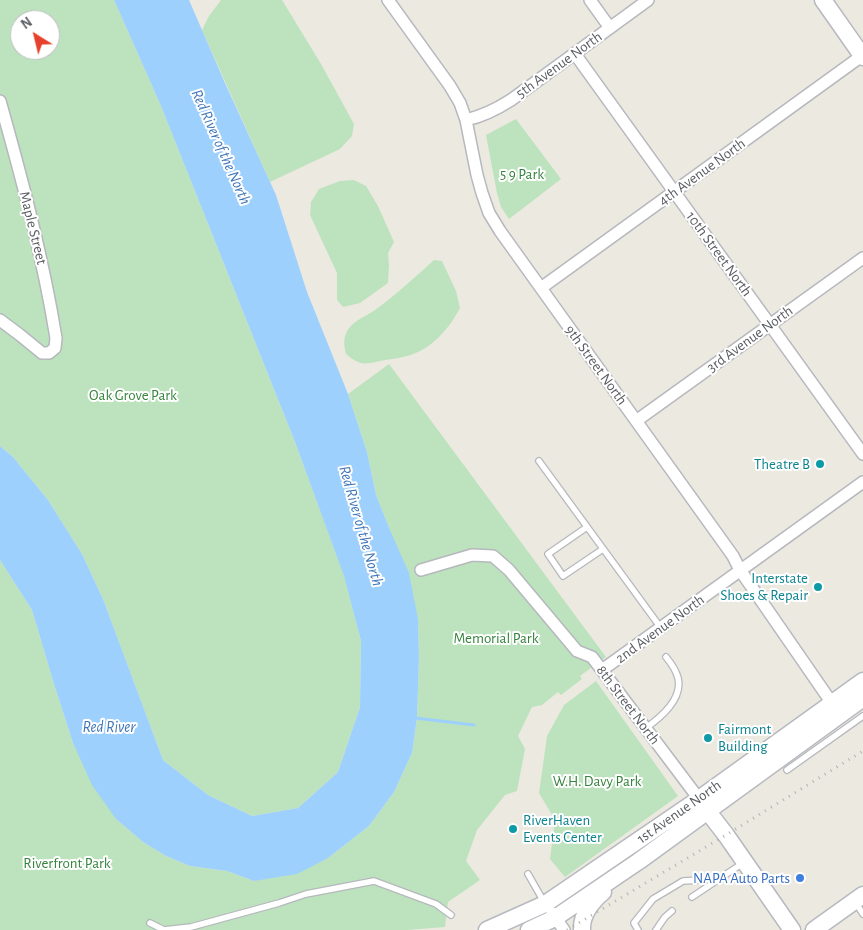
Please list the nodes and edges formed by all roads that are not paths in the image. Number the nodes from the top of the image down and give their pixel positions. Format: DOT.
graph roads {
  1 [pos="388,0"];
  2 [pos="590,0"];
  3 [pos="648,0"];
  4 [pos="823,0"];
  5 [pos="610,28"];
  6 [pos="575,54"];
  7 [pos="863,56"];
  8 [pos="0,101"];
  9 [pos="466,120"];
  10 [pos="674,192"];
  11 [pos="863,258"];
  12 [pos="541,288"];
  13 [pos="0,320"];
  14 [pos="770,325"];
  15 [pos="636,421"];
  16 [pos="863,454"];
  17 [pos="539,461"];
  18 [pos="863,482"];
  19 [pos="587,527"];
  20 [pos="603,549"];
  21 [pos="421,570"];
  22 [pos="740,570"];
  23 [pos="660,628"];
  24 [pos="666,658"];
  25 [pos="602,670"];
  26 [pos="863,681"];
  27 [pos="863,698"];
  28 [pos="836,709"];
  29 [pos="863,716"];
  30 [pos="646,728"];
  31 [pos="787,770"];
  32 [pos="703,805"];
  33 [pos="639,861"];
  34 [pos="745,862"];
  35 [pos="528,874"];
  36 [pos="719,879"];
  37 [pos="692,897"];
  38 [pos="860,903"];
  39 [pos="546,904"];
  40 [pos="672,911"];
  41 [pos="451,915"];
  42 [pos="150,923"];
  43 [pos="560,924"];
  44 [pos="487,930"];
  45 [pos="529,930"];
  46 [pos="582,930"];
  47 [pos="638,930"];
  48 [pos="656,930"];
  49 [pos="792,930"];
  50 [pos="814,930"];
  1 -- 9 [label="street, 9th Street North"];
  2 -- 5 [label="street"];
  3 -- 5 [label="street, 5th Avenue North"];
  4 -- 7 [label="main road"];
  5 -- 6 [label="street, 5th Avenue North"];
  6 -- 9 [label="street, 5th Avenue North"];
  6 -- 10 [label="street, 10th Street North"];
  7 -- 10 [label="street, 4th Avenue North"];
  8 -- 13 [label="street, Maple Street"];
  9 -- 12 [label="street, 9th Street North"];
  10 -- 12 [label="street, 4th Avenue North"];
  10 -- 14 [label="street, 10th Street North"];
  11 -- 14 [label="street, 3rd Avenue North"];
  12 -- 15 [label="street, 9th Street North"];
  14 -- 15 [label="street, 3rd Avenue North"];
  14 -- 16 [label="street, 10th Street North"];
  15 -- 22 [label="street, 9th Street North"];
  17 -- 19 [label="lane"];
  18 -- 22 [label="street, 2nd Avenue North"];
  19 -- 20 [label="lane"];
  19 -- 20 [label="lane"];
  20 -- 23 [label="lane"];
  21 -- 25 [label="street, 8th Street North"];
  22 -- 23 [label="street, 2nd Avenue North"];
  22 -- 28 [label="street, 9th Street North"];
  23 -- 25 [label="street, 2nd Avenue North"];
  24 -- 30 [label="lane"];
  25 -- 30 [label="street, 8th Street North"];
  26 -- 28 [label="main road, 1st Avenue North"];
  27 -- 28 [label="main road, 1st Avenue North"];
  28 -- 32 [label="main road, 1st Avenue North"];
  29 -- 31 [label="lane"];
  30 -- 32 [label="street, 8th Street North"];
  32 -- 33 [label="main road, 1st Avenue North"];
  32 -- 34 [label="main road, 8th Street North"];
  32 -- 39 [label="main road, 1st Avenue North"];
  33 -- 43 [label="main road, 1st Avenue North"];
  33 -- 46 [label="main road"];
  34 -- 36 [label="lane"];
  34 -- 49 [label="main road, 8th Street North"];
  35 -- 39 [label="lane"];
  36 -- 37 [label="lane"];
  36 -- 47 [label="lane"];
  38 -- 50 [label="main road"];
  39 -- 43 [label="street"];
  39 -- 44 [label="main road, 1st Avenue North"];
  40 -- 48 [label="lane"];
  41 -- 42 [label="lane"];
  43 -- 45 [label="main road, 1st Avenue North"];
}
